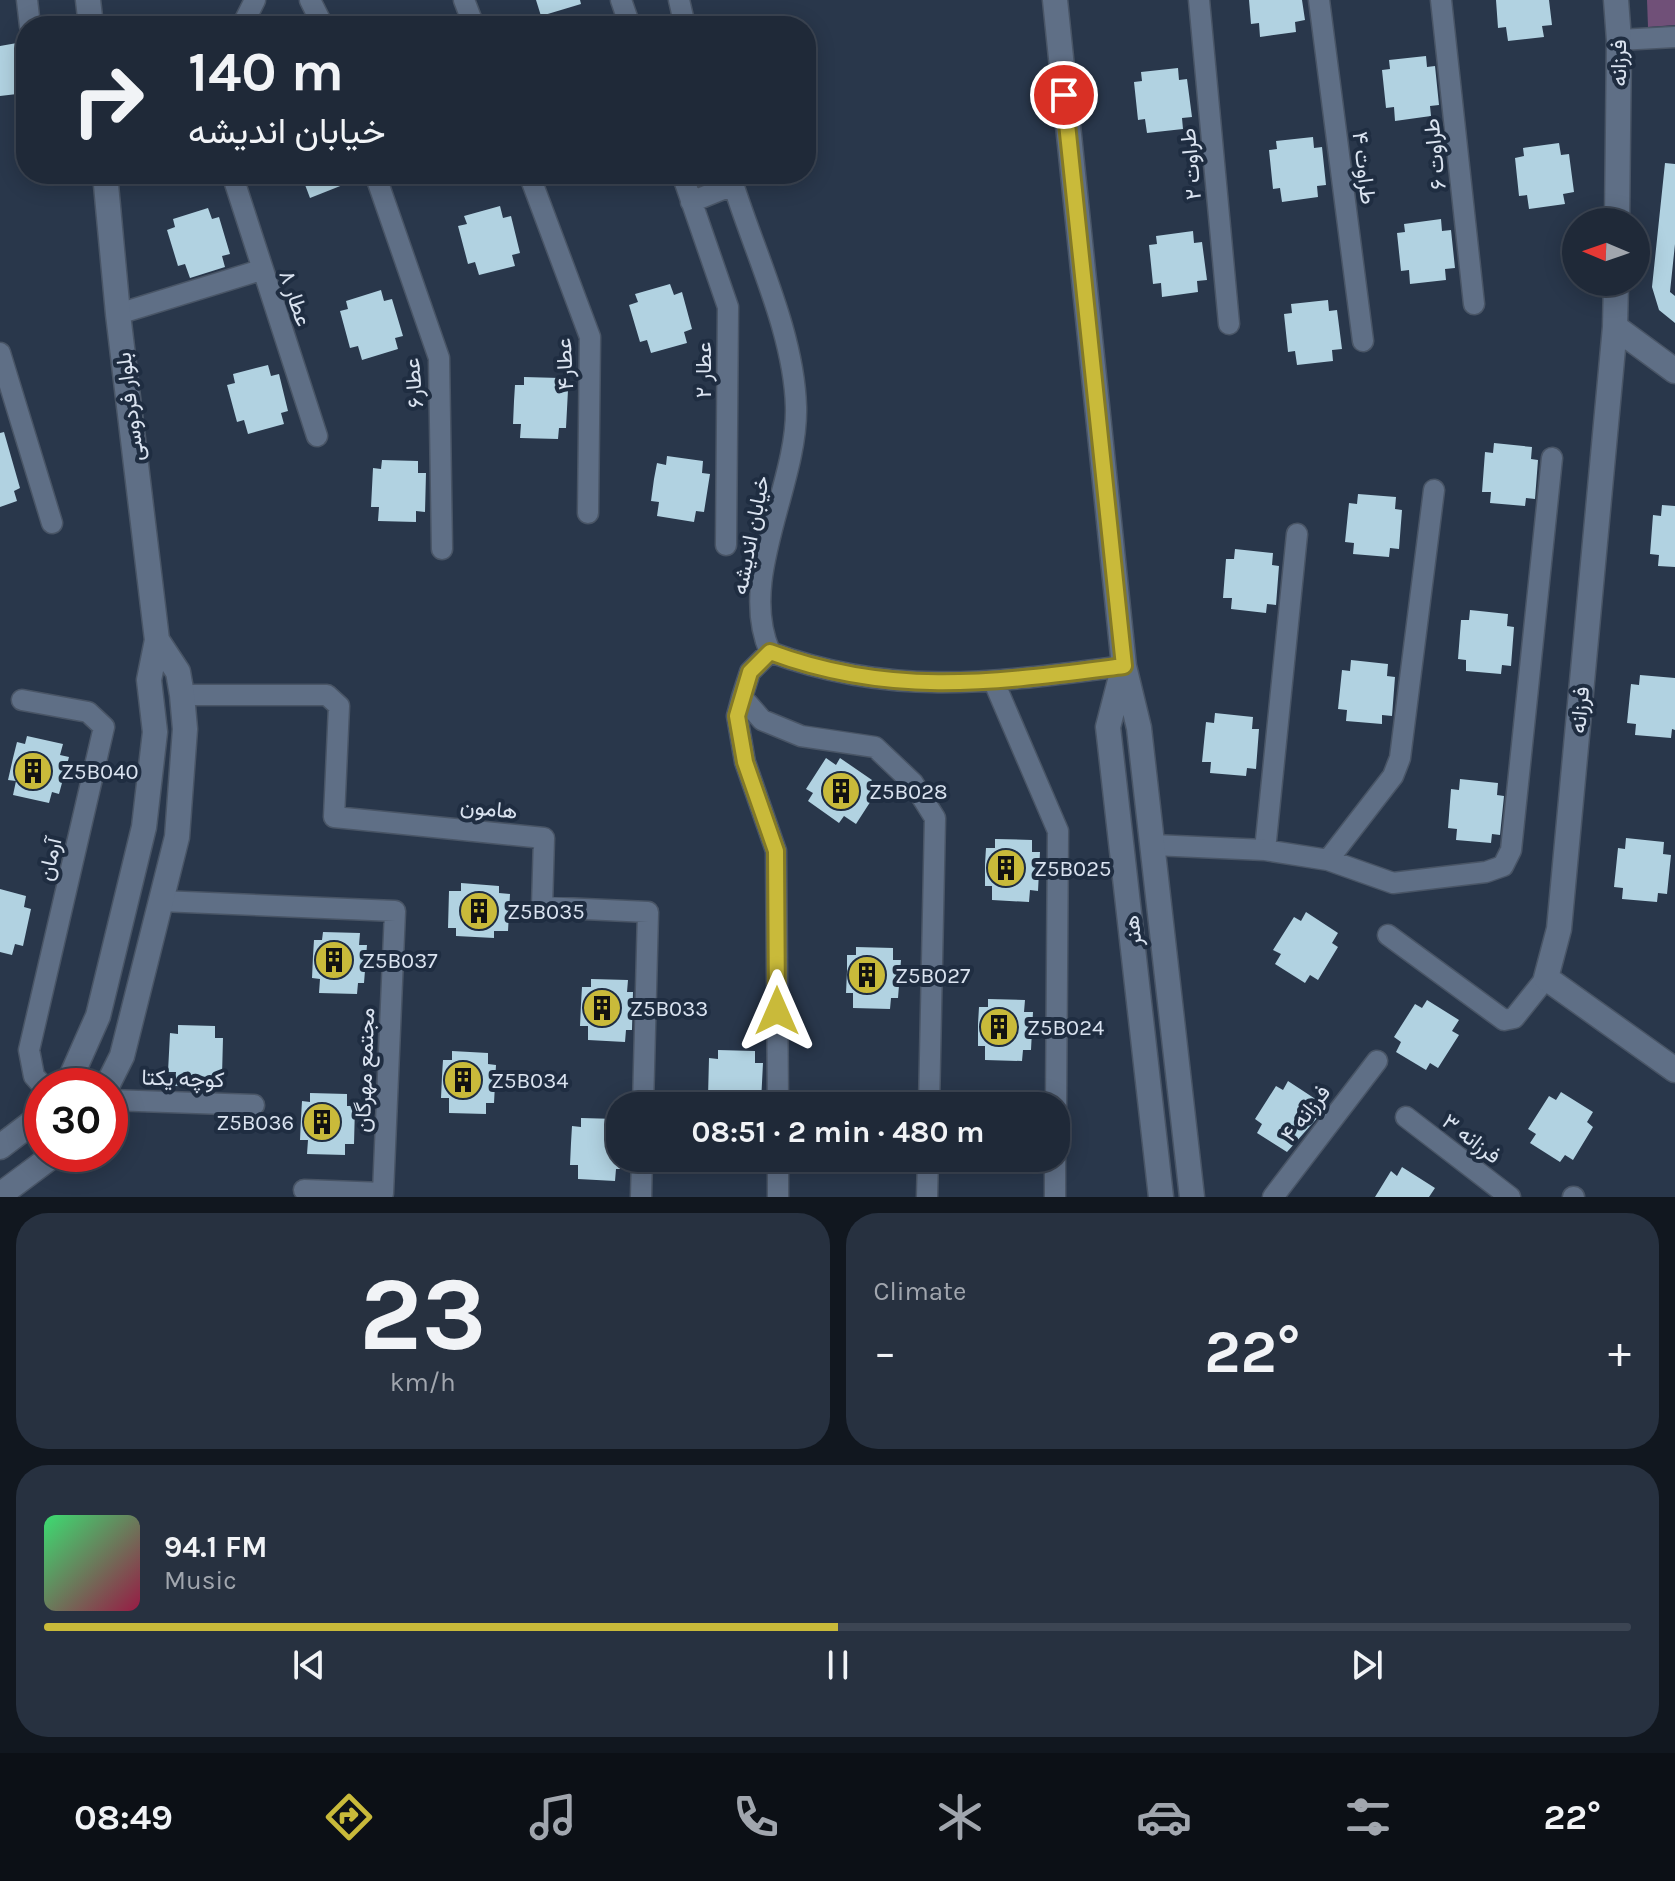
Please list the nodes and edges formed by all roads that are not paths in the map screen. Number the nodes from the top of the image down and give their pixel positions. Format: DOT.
graph roads {
  1 [pos="1055,0"];
  2 [pos="1199,0"];
  3 [pos="1319,0"];
  4 [pos="1441,0"];
  5 [pos="1616,0"];
  6 [pos="1675,37"];
  7 [pos="1619,40"];
  8 [pos="106,184"];
  9 [pos="235,184"];
  10 [pos="378,184"];
  11 [pos="533,184"];
  12 [pos="685,184"];
  13 [pos="722,184"];
  14 [pos="733,184"];
  15 [pos="691,202"];
  16 [pos="1617,208"];
  17 [pos="261,270"];
  18 [pos="1616,296"];
  19 [pos="1474,304"];
  20 [pos="118,314"];
  21 [pos="1229,324"];
  22 [pos="1615,327"];
  23 [pos="1363,341"];
  24 [pos="0,353"];
  25 [pos="1675,371"];
  26 [pos="317,436"];
  27 [pos="1552,458"];
  28 [pos="1434,490"];
  29 [pos="588,513"];
  30 [pos="52,523"];
  31 [pos="1297,534"];
  32 [pos="726,545"];
  33 [pos="442,549"];
  34 [pos="157,640"];
  35 [pos="770,652"];
  36 [pos="1124,666"];
  37 [pos="994,682"];
  38 [pos="182,695"];
  39 [pos="742,697"];
  40 [pos="22,700"];
  41 [pos="1153,845"];
  42 [pos="1265,850"];
  43 [pos="1328,860"];
  44 [pos="161,901"];
  45 [pos="1388,935"];
  46 [pos="1546,978"];
  47 [pos="1377,1061"];
  48 [pos="32,1068"];
  49 [pos="75,1068"];
  50 [pos="116,1068"];
  51 [pos="1675,1070"];
  52 [pos="643,1092"];
  53 [pos="778,1092"];
  54 [pos="929,1092"];
  55 [pos="1056,1092"];
  56 [pos="128,1101"];
  57 [pos="254,1105"];
  58 [pos="1406,1117"];
  59 [pos="24,1129"];
  60 [pos="0,1147"];
  61 [pos="31,1172"];
  62 [pos="642,1172"];
  63 [pos="778,1172"];
  64 [pos="928,1172"];
  65 [pos="1055,1172"];
  66 [pos="304,1190"];
  67 [pos="0,1195"];
  68 [pos="641,1197"];
  69 [pos="778,1197"];
  70 [pos="927,1197"];
  71 [pos="1055,1197"];
  72 [pos="1161,1197"];
  73 [pos="1192,1197"];
  74 [pos="1273,1197"];
  75 [pos="1510,1197"];
  1 -- 36 [label="street, هنر"];
  2 -- 21 [label="street, طراوت ۲"];
  3 -- 23 [label="street, طراوت ۴"];
  4 -- 19 [label="street, طراوت ۶"];
  5 -- 7 [label="street, فرزانه"];
  6 -- 7 [label="street"];
  7 -- 16 [label="street, فرزانه"];
  8 -- 20 [label="street, بلوار فردوسی"];
  9 -- 17 [label="street, عطار ۸"];
  10 -- 33 [label="street, عطار۶"];
  11 -- 29 [label="street, عطار۴"];
  12 -- 15 [label="street, عطار ۲"];
  13 -- 15 [label="street"];
  14 -- 35 [label="street, خیابان اندیشه"];
  15 -- 32 [label="street, عطار ۲"];
  17 -- 20 [label="street"];
  17 -- 26 [label="street, عطار ۸"];
  18 -- 22 [label="street, فرزانه"];
  20 -- 34 [label="street, بلوار فردوسی"];
  22 -- 25 [label="street"];
  22 -- 46 [label="street, فرزانه"];
  24 -- 30 [label="street"];
  27 -- 43 [label="street"];
  28 -- 43 [label="street"];
  31 -- 42 [label="street"];
  34 -- 38 [label="street, بلوار فردوسی"];
  34 -- 49 [label="street, بلوار فردوسی"];
  35 -- 37 [label="street"];
  35 -- 39 [label="street"];
  36 -- 37 [label="street"];
  36 -- 41 [label="street, هنر"];
  36 -- 72 [label="street, هنر"];
  37 -- 55 [label="street"];
  38 -- 44 [label="street, بلوار فردوسی"];
  38 -- 52 [label="street, هامون"];
  39 -- 53 [label="street"];
  39 -- 54 [label="street"];
  40 -- 48 [label="street, آرمان"];
  41 -- 42 [label="street"];
  41 -- 73 [label="street, هنر"];
  42 -- 43 [label="street"];
  44 -- 50 [label="street, بلوار فردوسی"];
  44 -- 66 [label="street, مجتمع مهرگان"];
  45 -- 46 [label="street"];
  46 -- 51 [label="street"];
  47 -- 74 [label="street, فرزانه ۴"];
  56 -- 57 [label="street, کوچه یکتا"];
  58 -- 75 [label="street, فرزانه ۳"];
  59 -- 60 [label="street"];
  61 -- 67 [label="street"];
  62 -- 68 [label="street"];
  63 -- 69 [label="street"];
  64 -- 70 [label="street"];
  65 -- 71 [label="street"];
}
